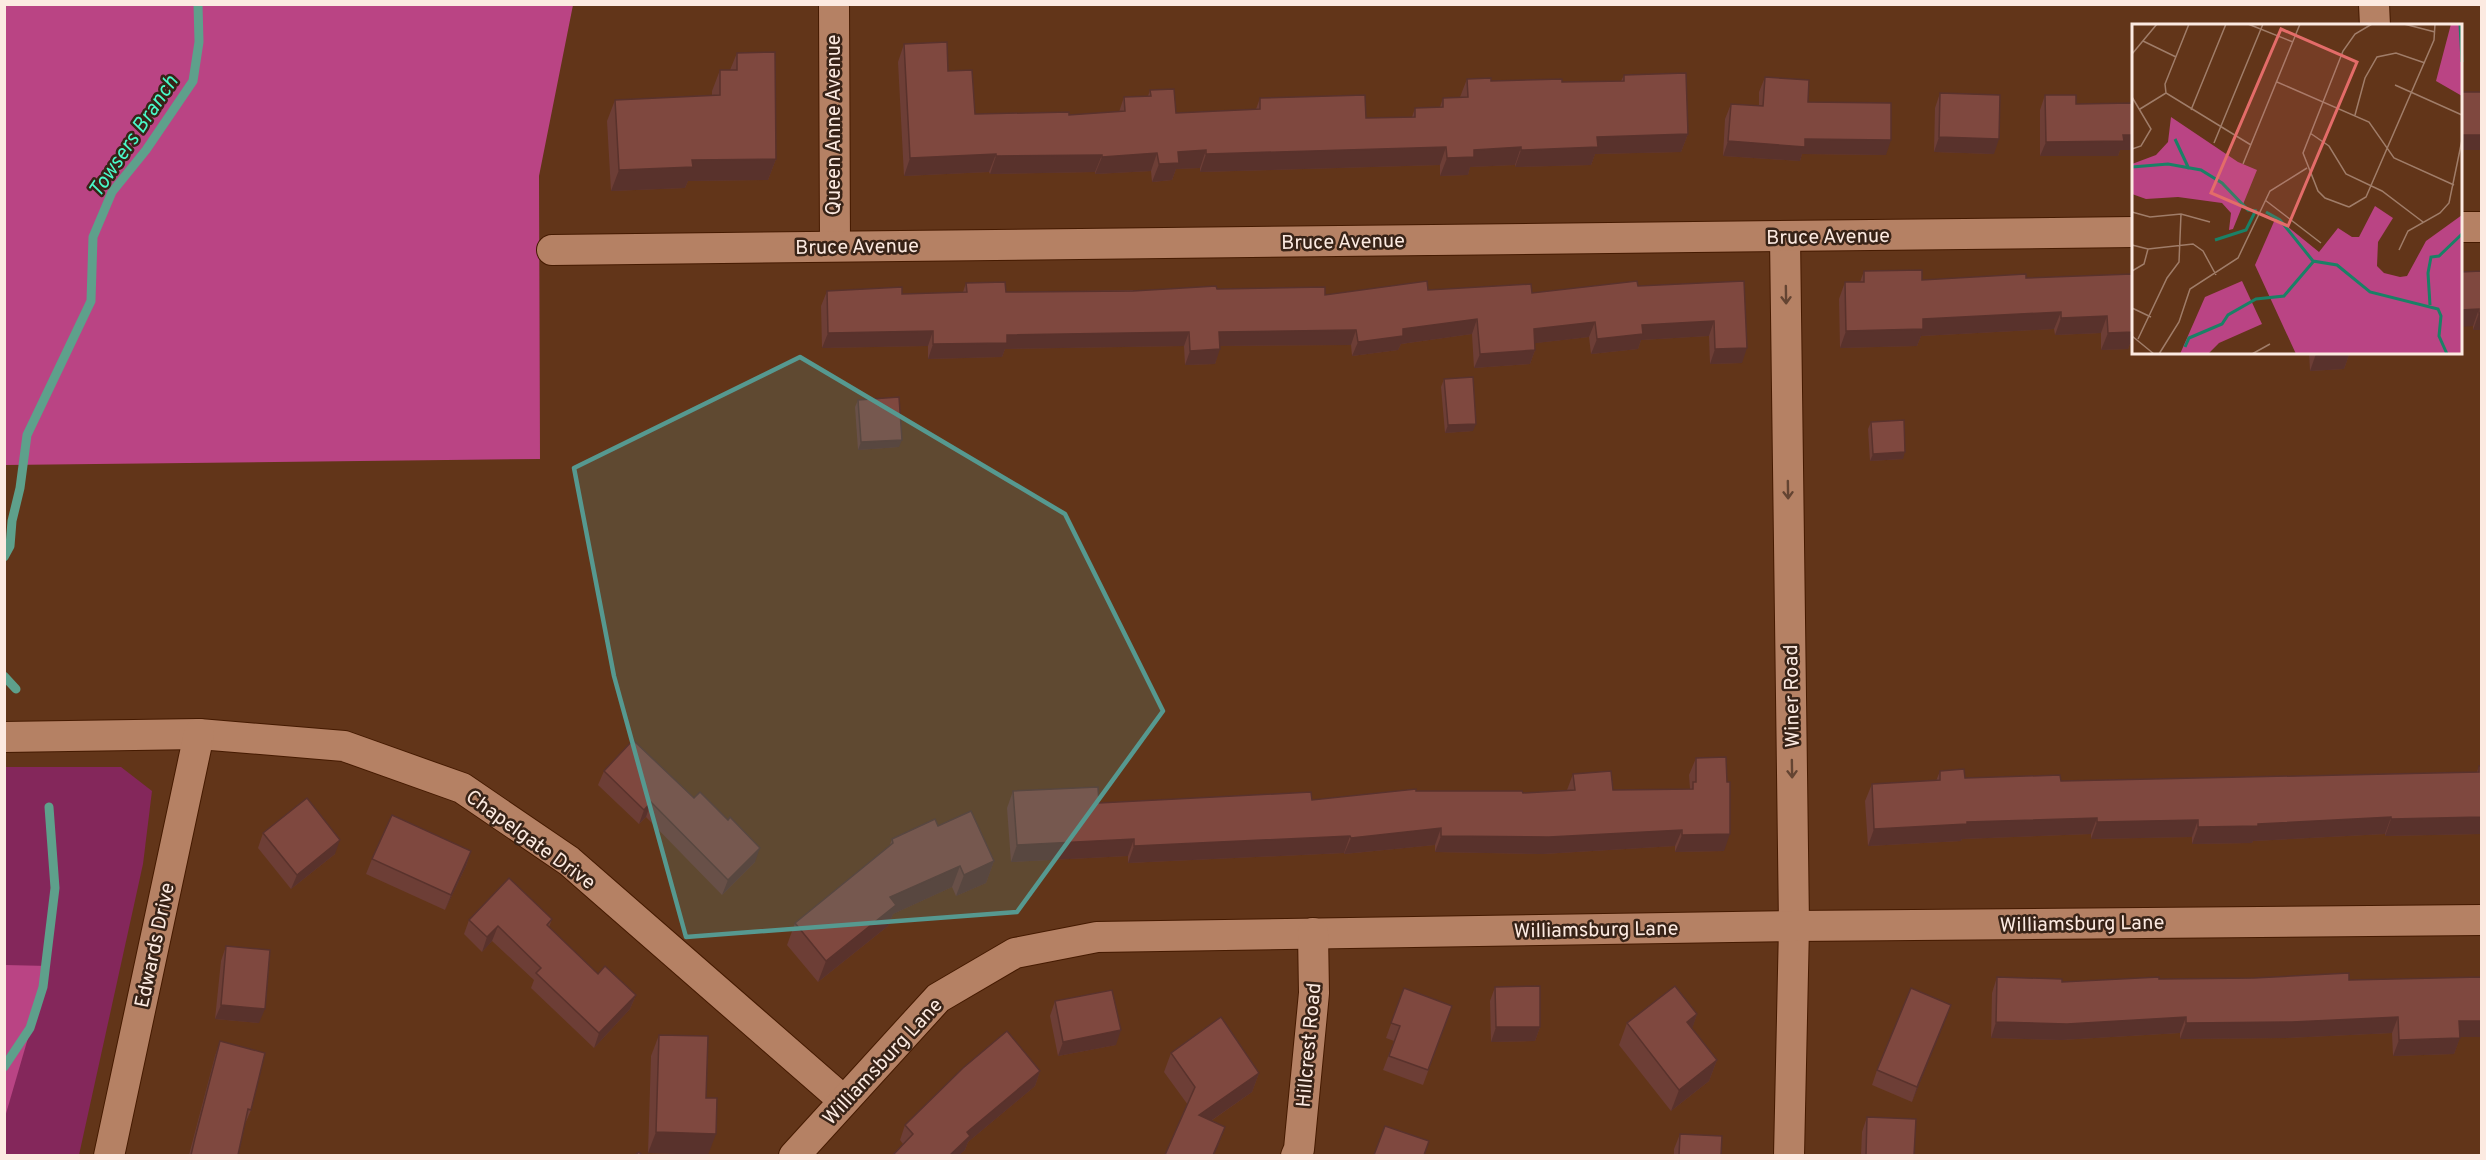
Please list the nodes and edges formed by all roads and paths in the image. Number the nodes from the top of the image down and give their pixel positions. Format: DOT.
graph roads {
  1 [pos="834,4"];
  2 [pos="2374,4"];
  3 [pos="2375,24"];
  4 [pos="2462,227"];
  5 [pos="2481,227"];
  6 [pos="2132,232"];
  7 [pos="1785,237"];
  8 [pos="834,246"];
  9 [pos="552,250"];
  10 [pos="199,734"];
  11 [pos="4,737"];
  12 [pos="2481,920"];
  13 [pos="1794,926"];
  14 [pos="1313,933"];
  15 [pos="843,1100"];
  16 [pos="109,1155"];
  17 [pos="794,1155"];
  18 [pos="1296,1155"];
  19 [pos="1789,1155"];
  1 -- 8 [label="street, Queen Anne Avenue"];
  2 -- 3 [label="street"];
  4 -- 5 [label="street"];
  6 -- 7 [label="street, Bruce Avenue"];
  7 -- 8 [label="street, Bruce Avenue"];
  7 -- 13 [label="street, Winer Road, one-way"];
  8 -- 9 [label="street, Bruce Avenue"];
  10 -- 11 [label="street, Chapelgate Drive"];
  10 -- 15 [label="street, Chapelgate Drive"];
  10 -- 16 [label="street, Edwards Drive"];
  12 -- 13 [label="street, Williamsburg Lane"];
  13 -- 14 [label="street, Williamsburg Lane"];
  13 -- 19 [label="street, Winer Road"];
  14 -- 15 [label="street, Williamsburg Lane"];
  14 -- 18 [label="street, Hillcrest Road"];
  15 -- 17 [label="street, Williamsburg Lane"];
}
